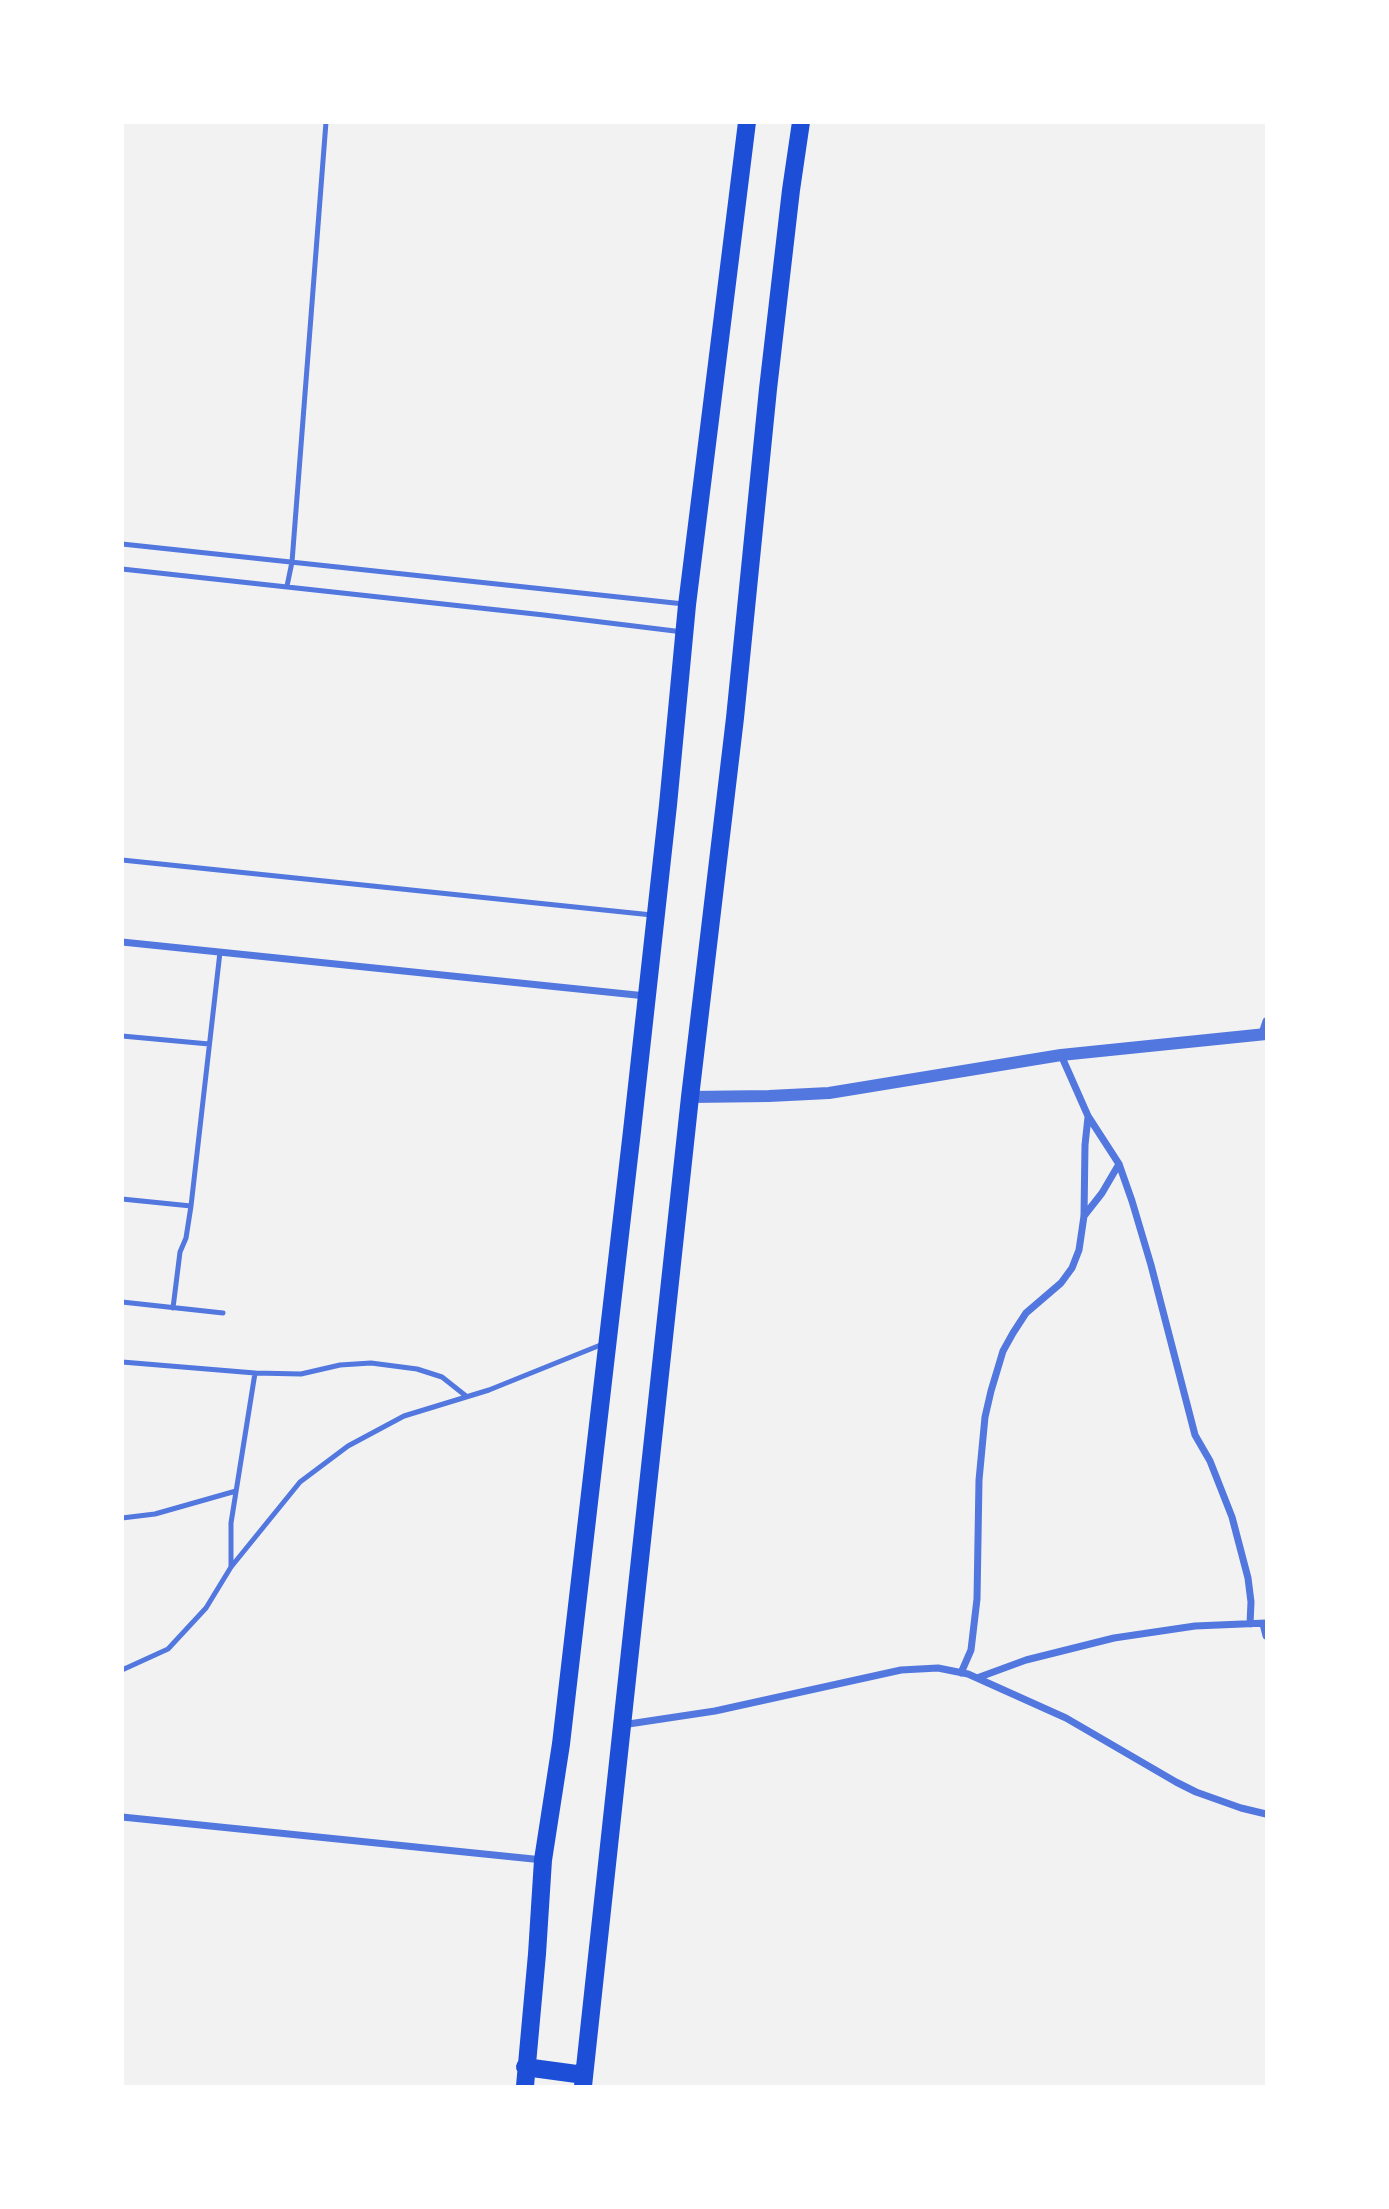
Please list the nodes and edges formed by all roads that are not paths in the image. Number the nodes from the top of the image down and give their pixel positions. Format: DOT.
graph roads {
  1 [pos="326,122"];
  2 [pos="747,122"];
  3 [pos="802,122"];
  4 [pos="122,544"];
  5 [pos="292,562"];
  6 [pos="122,569"];
  7 [pos="287,586"];
  8 [pos="687,605"];
  9 [pos="684,632"];
  10 [pos="122,860"];
  11 [pos="655,916"];
  12 [pos="122,942"];
  13 [pos="220,952"];
  14 [pos="646,996"];
  15 [pos="1265,1029"];
  16 [pos="122,1036"];
  17 [pos="209,1044"];
  18 [pos="1061,1055"];
  19 [pos="690,1097"];
  20 [pos="1088,1116"];
  21 [pos="1119,1164"];
  22 [pos="122,1199"];
  23 [pos="191,1206"];
  24 [pos="1084,1216"];
  25 [pos="122,1302"];
  26 [pos="173,1308"];
  27 [pos="223,1314"];
  28 [pos="606,1343"];
  29 [pos="122,1362"];
  30 [pos="255,1373"];
  31 [pos="466,1396"];
  32 [pos="236,1491"];
  33 [pos="122,1518"];
  34 [pos="231,1567"];
  35 [pos="1265,1623"];
  36 [pos="1250,1624"];
  37 [pos="1266,1636"];
  38 [pos="122,1670"];
  39 [pos="961,1672"];
  40 [pos="977,1678"];
  41 [pos="621,1725"];
  42 [pos="1266,1803"];
  43 [pos="1264,1814"];
  44 [pos="122,1817"];
  45 [pos="543,1860"];
  46 [pos="525,2067"];
  47 [pos="584,2081"];
  48 [pos="525,2087"];
  1 -- 5 [label="lane"];
  2 -- 8 [label="highway"];
  3 -- 19 [label="highway"];
  4 -- 5 [label="lane"];
  5 -- 7 [label="lane"];
  5 -- 8 [label="lane"];
  6 -- 7 [label="lane"];
  7 -- 9 [label="lane"];
  8 -- 9 [label="highway"];
  9 -- 11 [label="highway"];
  10 -- 11 [label="lane"];
  11 -- 14 [label="highway"];
  12 -- 13 [label="street"];
  13 -- 14 [label="street"];
  13 -- 17 [label="lane"];
  14 -- 28 [label="highway"];
  15 -- 18 [label="street"];
  16 -- 17 [label="lane"];
  17 -- 23 [label="lane"];
  18 -- 19 [label="street"];
  18 -- 20 [label="street"];
  19 -- 41 [label="highway"];
  20 -- 21 [label="street"];
  20 -- 24 [label="street"];
  21 -- 24 [label="street"];
  21 -- 36 [label="street"];
  22 -- 23 [label="lane"];
  23 -- 26 [label="lane"];
  24 -- 39 [label="street"];
  25 -- 26 [label="lane"];
  26 -- 27 [label="lane"];
  28 -- 31 [label="lane"];
  28 -- 45 [label="highway"];
  29 -- 30 [label="lane"];
  30 -- 31 [label="lane"];
  30 -- 32 [label="lane"];
  31 -- 34 [label="lane"];
  32 -- 33 [label="lane"];
  32 -- 34 [label="lane"];
  34 -- 38 [label="lane"];
  35 -- 36 [label="street"];
  35 -- 37 [label="street"];
  36 -- 40 [label="street"];
  39 -- 40 [label="street"];
  39 -- 41 [label="street"];
  40 -- 43 [label="street"];
  41 -- 47 [label="highway"];
  42 -- 43 [label="street"];
  44 -- 45 [label="street"];
  45 -- 46 [label="highway"];
  46 -- 47 [label="highway"];
  46 -- 48 [label="highway"];
}
